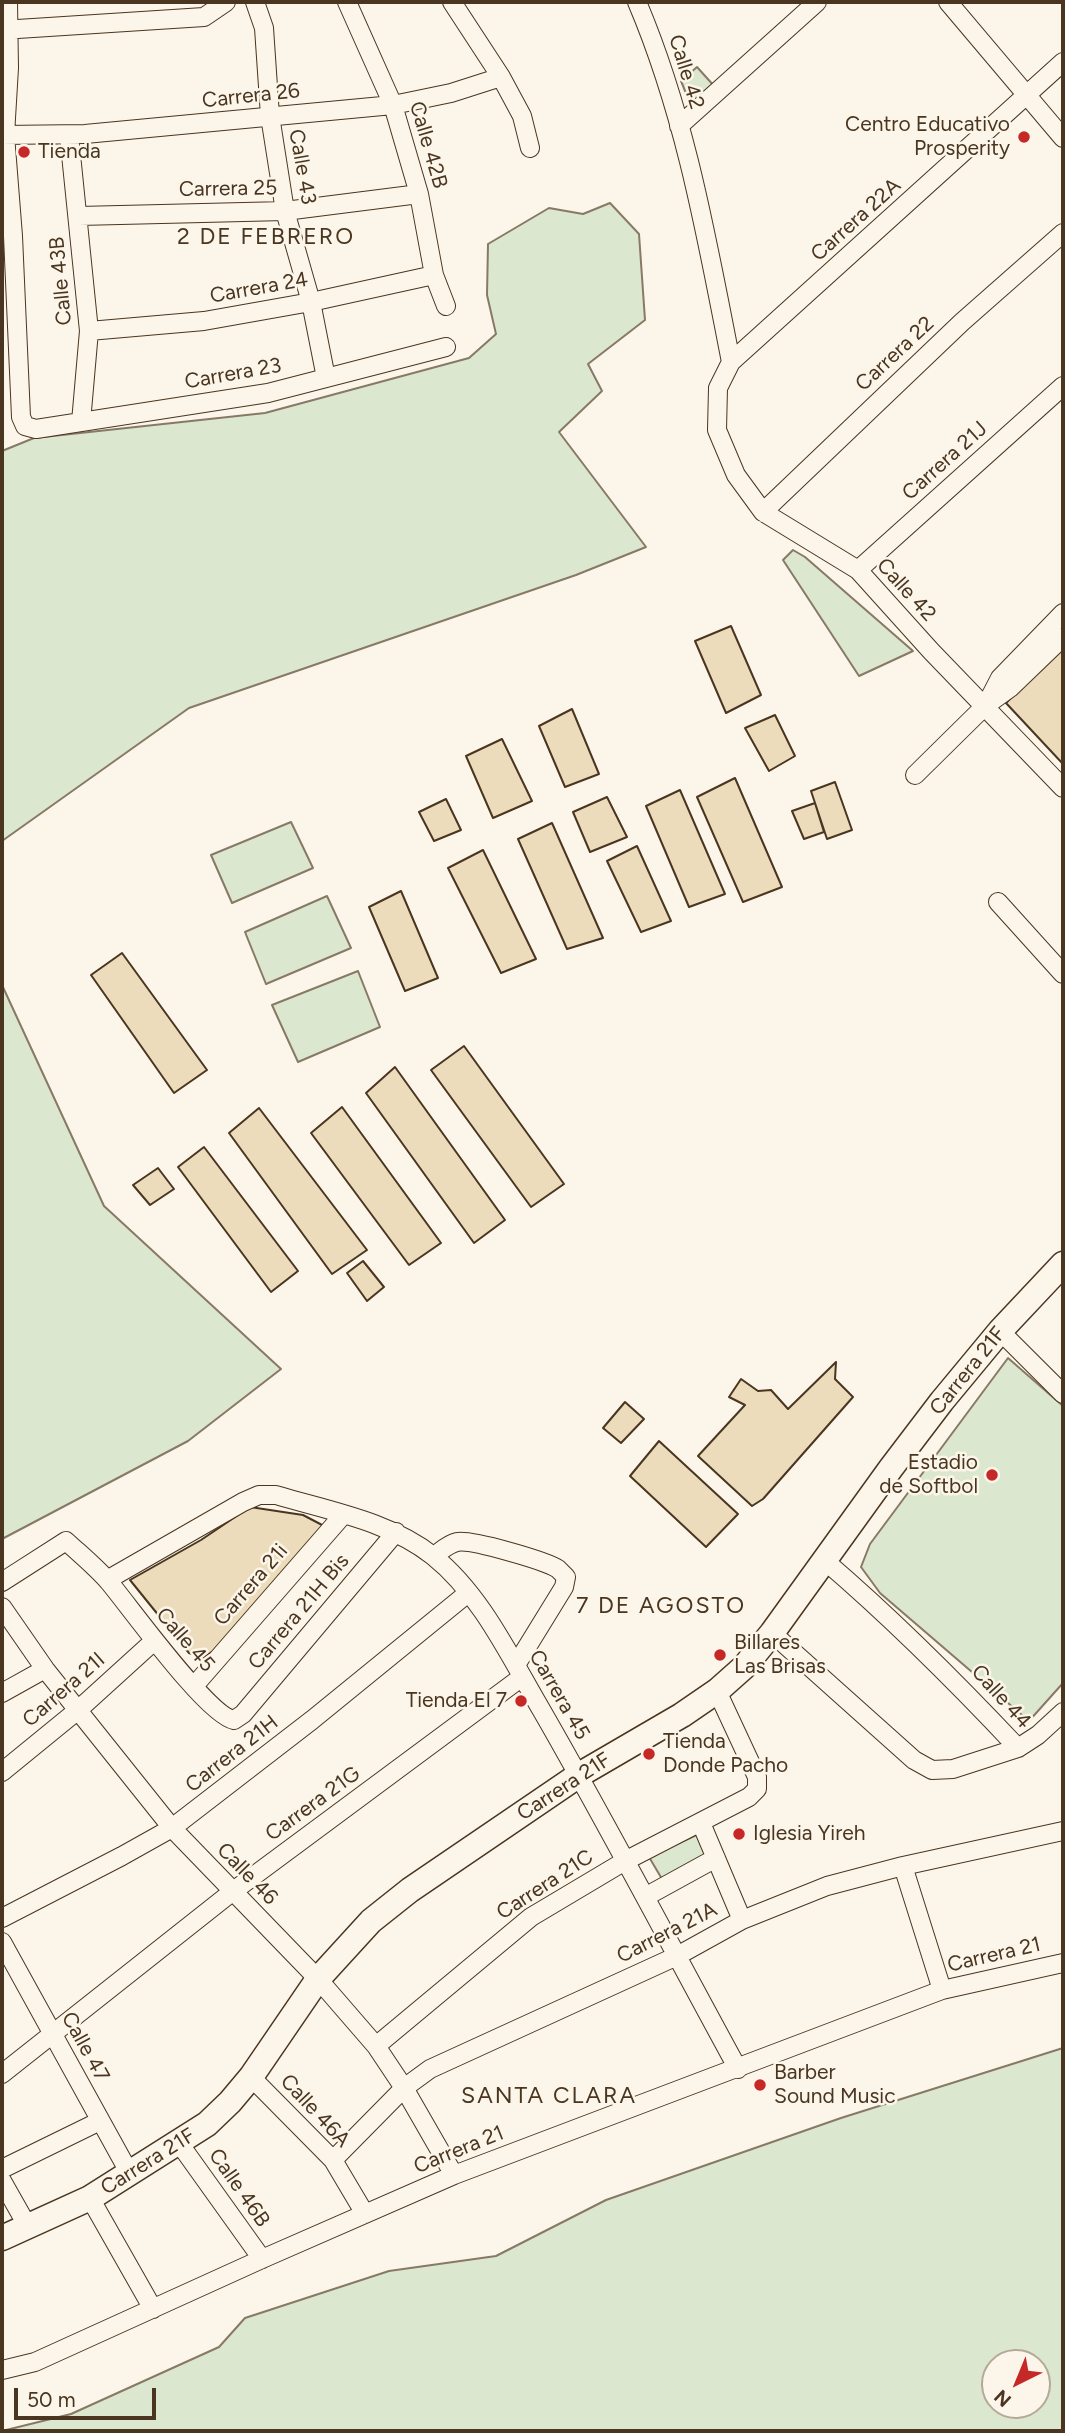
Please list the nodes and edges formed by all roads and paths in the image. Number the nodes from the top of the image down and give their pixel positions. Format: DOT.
graph roads {
  1 [pos="8,2"];
  2 [pos="226,2"];
  3 [pos="255,2"];
  4 [pos="346,2"];
  5 [pos="452,2"];
  6 [pos="638,2"];
  7 [pos="817,2"];
  8 [pos="948,2"];
  9 [pos="5,30"];
  10 [pos="1063,62"];
  11 [pos="501,76"];
  12 [pos="1029,96"];
  13 [pos="393,105"];
  14 [pos="270,116"];
  15 [pos="679,126"];
  16 [pos="4,135"];
  17 [pos="69,135"];
  18 [pos="1063,138"];
  19 [pos="530,148"];
  20 [pos="419,194"];
  21 [pos="285,211"];
  22 [pos="79,216"];
  23 [pos="1063,233"];
  24 [pos="434,275"];
  25 [pos="311,302"];
  26 [pos="446,306"];
  27 [pos="89,331"];
  28 [pos="446,347"];
  29 [pos="731,362"];
  30 [pos="326,378"];
  31 [pos="1063,386"];
  32 [pos="81,422"];
  33 [pos="717,430"];
  34 [pos="763,512"];
  35 [pos="858,570"];
  36 [pos="1063,613"];
  37 [pos="1063,636"];
  38 [pos="985,706"];
  39 [pos="915,775"];
  40 [pos="1063,788"];
  41 [pos="998,902"];
  42 [pos="1063,974"];
  43 [pos="1063,1264"];
  44 [pos="1000,1331"];
  45 [pos="1063,1394"];
  46 [pos="343,1515"];
  47 [pos="396,1532"];
  48 [pos="433,1556"];
  49 [pos="824,1560"];
  50 [pos="107,1580"];
  51 [pos="2,1582"];
  52 [pos="468,1593"];
  53 [pos="2,1607"];
  54 [pos="772,1633"];
  55 [pos="154,1641"];
  56 [pos="45,1669"];
  57 [pos="519,1671"];
  58 [pos="194,1686"];
  59 [pos="716,1691"];
  60 [pos="2,1693"];
  61 [pos="78,1710"];
  62 [pos="1063,1712"];
  63 [pos="234,1720"];
  64 [pos="1018,1748"];
  65 [pos="2,1772"];
  66 [pos="579,1775"];
  67 [pos="701,1823"];
  68 [pos="172,1828"];
  69 [pos="1063,1831"];
  70 [pos="716,1858"];
  71 [pos="625,1861"];
  72 [pos="903,1867"];
  73 [pos="232,1892"];
  74 [pos="645,1897"];
  75 [pos="2,1918"];
  76 [pos="742,1920"];
  77 [pos="2,1942"];
  78 [pos="677,1956"];
  79 [pos="1063,1963"];
  80 [pos="318,1979"];
  81 [pos="942,1990"];
  82 [pos="53,2036"];
  83 [pos="376,2046"];
  84 [pos="738,2069"];
  85 [pos="2,2074"];
  86 [pos="251,2077"];
  87 [pos="404,2088"];
  88 [pos="100,2121"];
  89 [pos="180,2143"];
  90 [pos="333,2160"];
  91 [pos="2,2169"];
  92 [pos="130,2174"];
  93 [pos="454,2175"];
  94 [pos="2,2181"];
  95 [pos="90,2198"];
  96 [pos="365,2214"];
  97 [pos="28,2227"];
  98 [pos="2,2238"];
  99 [pos="262,2259"];
  100 [pos="153,2309"];
  101 [pos="2,2370"];
  1 -- 9 [label="street"];
  2 -- 9 [label="street"];
  3 -- 14 [label="street, Calle 43"];
  4 -- 13 [label="street, Calle 42B"];
  5 -- 11 [label="street"];
  6 -- 15 [label="street, Calle 42"];
  7 -- 15 [label="street"];
  8 -- 12 [label="street"];
  9 -- 16 [label="street"];
  10 -- 12 [label="street, Carrera 22A"];
  11 -- 13 [label="street, Carrera 26"];
  11 -- 19 [label="street"];
  12 -- 18 [label="street"];
  12 -- 29 [label="street, Carrera 22A"];
  13 -- 14 [label="street, Carrera 26"];
  13 -- 20 [label="street, Calle 42B"];
  14 -- 17 [label="street, Carrera 26"];
  14 -- 21 [label="street, Calle 43"];
  15 -- 29 [label="street, Calle 42"];
  16 -- 17 [label="street, Carrera 26"];
  16 -- 32 [label="street, Carrera 23"];
  17 -- 22 [label="street, Calle 43B"];
  20 -- 21 [label="street, Carrera 25"];
  20 -- 24 [label="street, Calle 42B"];
  21 -- 22 [label="street, Carrera 25"];
  21 -- 25 [label="street, Calle 43"];
  22 -- 27 [label="street, Calle 43B"];
  23 -- 34 [label="street, Carrera 22"];
  24 -- 25 [label="street, Carrera 24"];
  24 -- 26 [label="street, Calle 42B"];
  25 -- 27 [label="street, Carrera 24"];
  25 -- 30 [label="street, Calle 43"];
  27 -- 32 [label="street, Calle 43B"];
  28 -- 30 [label="street, Carrera 23"];
  29 -- 33 [label="street, Carrera 22A"];
  30 -- 32 [label="street, Carrera 23"];
  31 -- 35 [label="street, Carrera 21J"];
  33 -- 34 [label="street, Calle 42"];
  34 -- 35 [label="street, Calle 42"];
  35 -- 38 [label="street, Calle 42"];
  36 -- 38 [label="street"];
  37 -- 38 [label="street"];
  38 -- 39 [label="street"];
  38 -- 40 [label="street, Calle 42"];
  41 -- 42 [label="street"];
  43 -- 44 [label="street, Carrera 21F"];
  44 -- 45 [label="street"];
  44 -- 49 [label="street, Carrera 21F"];
  46 -- 47 [label="street, Carrera 45"];
  46 -- 50 [label="street, Carrera 45"];
  46 -- 58 [label="street, Carrera 21i"];
  47 -- 48 [label="street, Carrera 45"];
  47 -- 63 [label="street, Carrera 21H Bis"];
  48 -- 52 [label="street, Carrera 45"];
  48 -- 57 [label="street"];
  49 -- 54 [label="street, Carrera 21F"];
  49 -- 64 [label="street, Calle 44"];
  50 -- 51 [label="street, Calle 45"];
  50 -- 55 [label="street, Calle 45"];
  52 -- 57 [label="street, Carrera 45"];
  52 -- 68 [label="street, Carrera 21H"];
  53 -- 56 [label="street, Calle 46"];
  54 -- 59 [label="street, Carrera 21F"];
  54 -- 64 [label="street, Calle 44"];
  55 -- 58 [label="street, Calle 45"];
  55 -- 61 [label="street, Carrera 21I"];
  56 -- 60 [label="street"];
  56 -- 61 [label="street, Calle 46"];
  57 -- 66 [label="street, Carrera 45"];
  57 -- 73 [label="street, Carrera 21G"];
  58 -- 63 [label="street, Calle 45"];
  59 -- 66 [label="street, Carrera 21F"];
  59 -- 67 [label="street, Carrera 21C"];
  61 -- 65 [label="street, Carrera 21I"];
  61 -- 68 [label="street, Calle 46"];
  62 -- 64 [label="street"];
  66 -- 71 [label="street, Carrera 45"];
  66 -- 80 [label="street, Carrera 21F"];
  67 -- 70 [label="street"];
  67 -- 71 [label="street, Carrera 21C"];
  68 -- 73 [label="street, Calle 46"];
  68 -- 75 [label="street, Carrera 21H"];
  69 -- 72 [label="street, Carrera 21A"];
  70 -- 74 [label="street"];
  70 -- 76 [label="street"];
  71 -- 74 [label="street, Carrera 45"];
  71 -- 83 [label="street, Carrera 21C"];
  72 -- 76 [label="street, Carrera 21A"];
  72 -- 81 [label="street"];
  73 -- 80 [label="street, Calle 46"];
  73 -- 82 [label="street, Carrera 21G"];
  74 -- 78 [label="street, Carrera 45"];
  76 -- 78 [label="street, Carrera 21A"];
  77 -- 82 [label="street, Calle 47"];
  78 -- 84 [label="street, Carrera 45"];
  78 -- 87 [label="street, Carrera 21A"];
  79 -- 81 [label="street, Carrera 21"];
  80 -- 83 [label="street, Calle 46"];
  80 -- 86 [label="street, Carrera 21F"];
  81 -- 84 [label="street, Carrera 21"];
  82 -- 85 [label="street, Carrera 21G"];
  82 -- 88 [label="street, Calle 47"];
  83 -- 87 [label="street, Calle 46"];
  84 -- 93 [label="street, Carrera 21"];
  86 -- 89 [label="street, Carrera 21F"];
  86 -- 90 [label="street, Calle 46A"];
  87 -- 90 [label="street, Carrera 21A"];
  87 -- 93 [label="street, Calle 46"];
  88 -- 91 [label="street"];
  88 -- 92 [label="street, Calle 47"];
  89 -- 92 [label="street, Carrera 21F"];
  89 -- 99 [label="street, Calle 46B"];
  90 -- 96 [label="street, Calle 46A"];
  92 -- 95 [label="street, Carrera 21F"];
  93 -- 96 [label="street, Carrera 21"];
  94 -- 97 [label="street"];
  95 -- 97 [label="street, Carrera 21F"];
  95 -- 100 [label="street"];
  96 -- 99 [label="street, Carrera 21"];
  97 -- 98 [label="street, Carrera 21F"];
  99 -- 100 [label="street, Carrera 21"];
  100 -- 101 [label="street, Carrera 21"];
}
